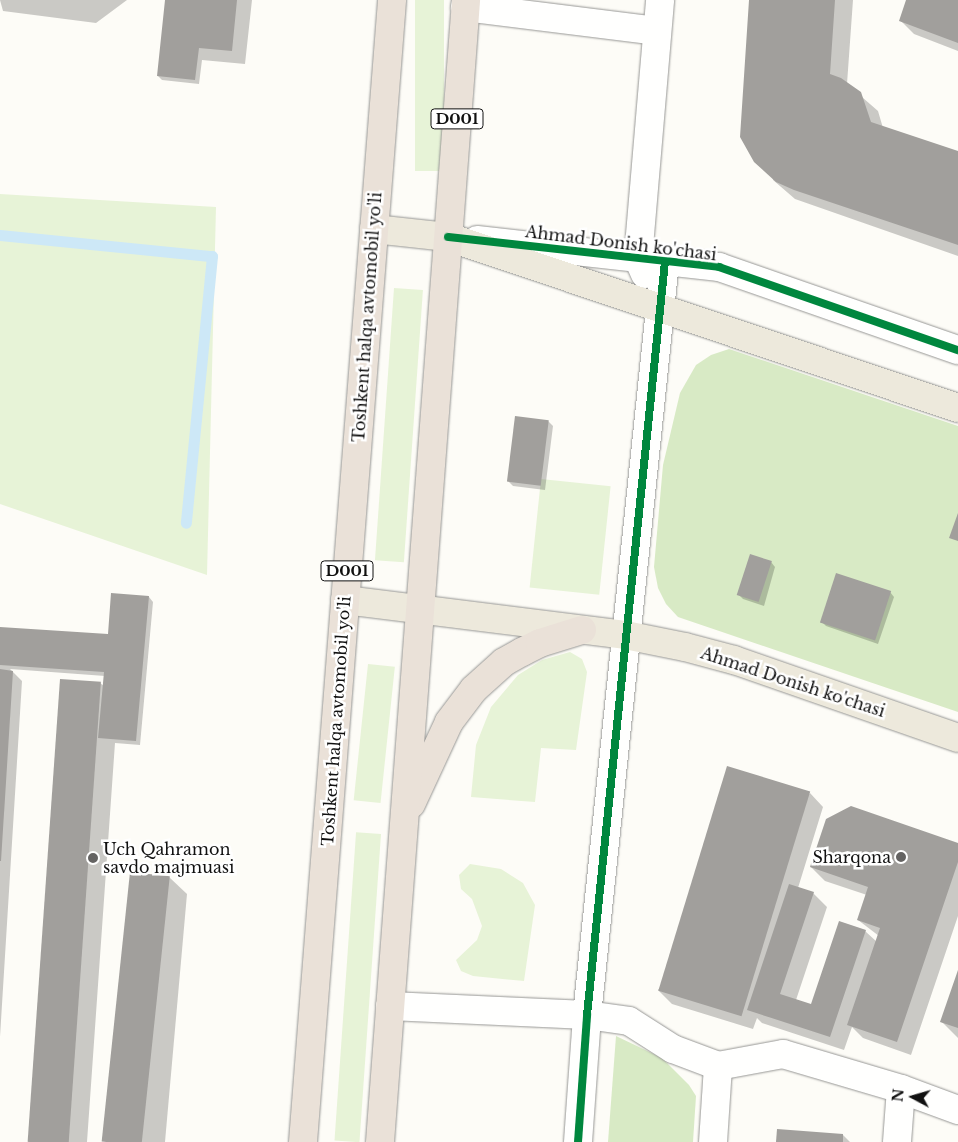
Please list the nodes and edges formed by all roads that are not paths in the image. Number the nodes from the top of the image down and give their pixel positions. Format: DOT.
graph roads {
  1 [pos="392,0"];
  2 [pos="660,0"];
  3 [pos="466,4"];
  4 [pos="657,31"];
  5 [pos="374,230"];
  6 [pos="448,237"];
  7 [pos="638,258"];
  8 [pos="665,261"];
  9 [pos="659,306"];
  10 [pos="958,350"];
  11 [pos="958,408"];
  12 [pos="345,600"];
  13 [pos="420,610"];
  14 [pos="582,630"];
  15 [pos="625,635"];
  16 [pos="958,738"];
  17 [pos="404,822"];
  18 [pos="390,1006"];
  19 [pos="587,1015"];
  20 [pos="718,1066"];
  21 [pos="901,1088"];
  22 [pos="958,1110"];
  23 [pos="303,1142"];
  24 [pos="380,1142"];
  25 [pos="578,1142"];
  26 [pos="713,1142"];
  27 [pos="897,1142"];
  1 -- 5 [label="highway, Toshkent halqa avtomobil yo'li / D001"];
  2 -- 4 [label="street"];
  3 -- 4 [label="street"];
  3 -- 6 [label="highway, D001"];
  4 -- 7 [label="street"];
  5 -- 6 [label="main road"];
  5 -- 12 [label="highway, Toshkent halqa avtomobil yo'li / D001"];
  6 -- 7 [label="street, Ahmad Donish ko'chasi"];
  6 -- 9 [label="main road, Ahmad Donish ko'chasi"];
  6 -- 13 [label="highway, D001"];
  7 -- 8 [label="street, Ahmad Donish ko'chasi"];
  7 -- 9 [label="street"];
  8 -- 9 [label="street"];
  8 -- 10 [label="street, Ahmad Donish ko'chasi"];
  9 -- 11 [label="main road, Ahmad Donish ko'chasi"];
  9 -- 15 [label="street"];
  12 -- 13 [label="main road, Ahmad Donish ko'chasi"];
  12 -- 23 [label="highway, Toshkent halqa avtomobil yo'li / D001"];
  13 -- 14 [label="main road, Ahmad Donish ko'chasi"];
  13 -- 17 [label="highway, D001"];
  14 -- 15 [label="main road, Ahmad Donish ko'chasi"];
  14 -- 17 [label="highway"];
  15 -- 16 [label="main road, Ahmad Donish ko'chasi"];
  15 -- 19 [label="street"];
  17 -- 18 [label="highway, D001"];
  18 -- 19 [label="street"];
  18 -- 24 [label="highway, D001"];
  19 -- 20 [label="street"];
  19 -- 25 [label="street"];
  20 -- 21 [label="street"];
  20 -- 26 [label="street"];
  21 -- 22 [label="street"];
  21 -- 27 [label="street"];
}
